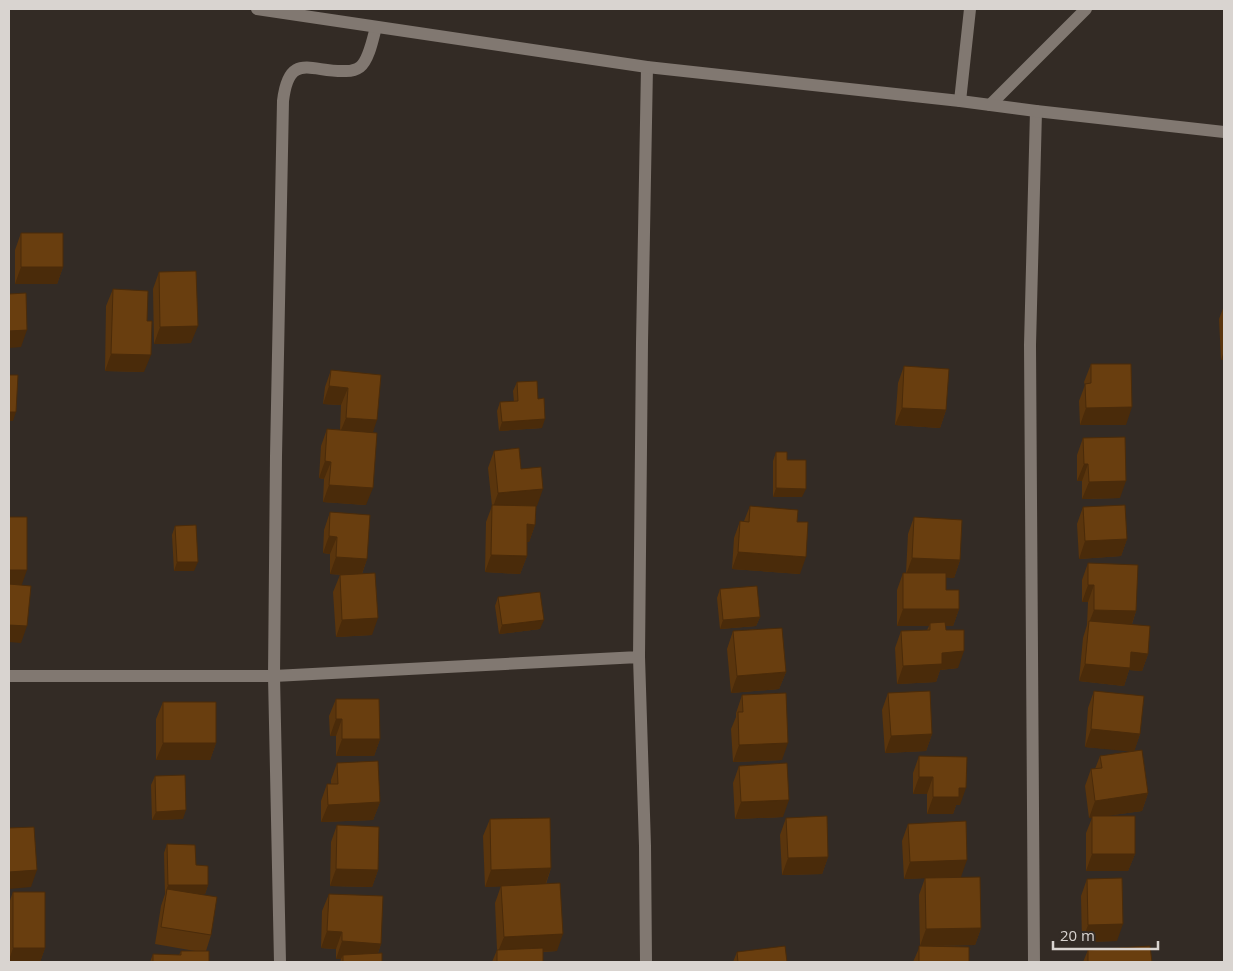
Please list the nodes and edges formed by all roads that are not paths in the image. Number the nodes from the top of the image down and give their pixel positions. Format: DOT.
graph roads {
  1 [pos="257,9"];
  2 [pos="970,9"];
  3 [pos="1086,9"];
  4 [pos="376,28"];
  5 [pos="646,67"];
  6 [pos="960,101"];
  7 [pos="990,105"];
  8 [pos="1036,111"];
  9 [pos="1224,132"];
  10 [pos="639,657"];
  11 [pos="9,676"];
  12 [pos="274,676"];
  13 [pos="280,962"];
  14 [pos="646,962"];
  15 [pos="1034,962"];
  1 -- 4 [label="street"];
  2 -- 6 [label="street"];
  3 -- 7 [label="street"];
  4 -- 5 [label="street"];
  4 -- 12 [label="street"];
  5 -- 6 [label="street"];
  5 -- 10 [label="street"];
  6 -- 7 [label="street"];
  7 -- 8 [label="street"];
  8 -- 9 [label="street"];
  8 -- 15 [label="street"];
  10 -- 12 [label="street"];
  10 -- 14 [label="street"];
  11 -- 12 [label="street"];
  12 -- 13 [label="street"];
}
